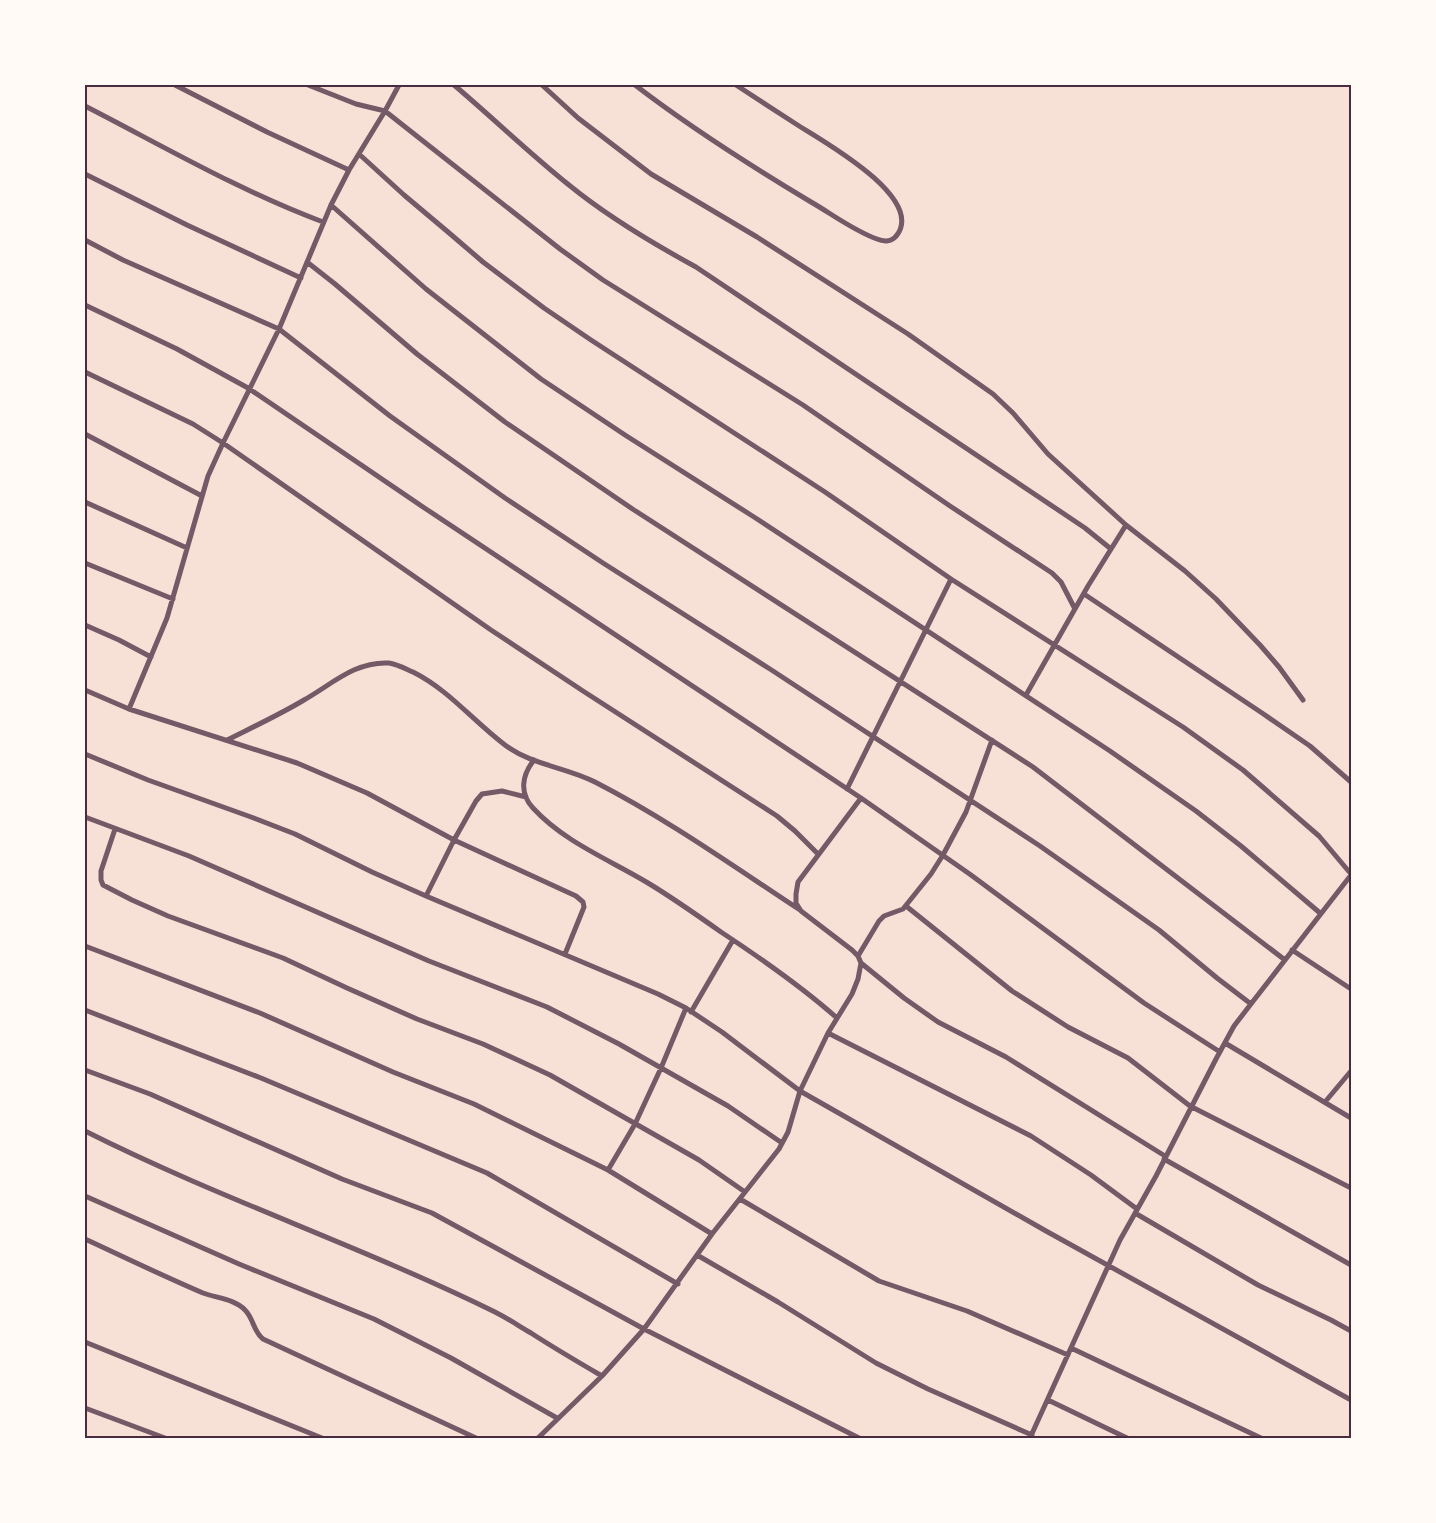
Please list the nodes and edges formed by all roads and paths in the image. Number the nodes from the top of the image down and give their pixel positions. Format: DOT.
graph roads {
  1 [pos="175,85"];
  2 [pos="308,85"];
  3 [pos="399,85"];
  4 [pos="454,85"];
  5 [pos="542,85"];
  6 [pos="635,85"];
  7 [pos="736,85"];
  8 [pos="85,106"];
  9 [pos="385,111"];
  10 [pos="360,154"];
  11 [pos="348,170"];
  12 [pos="85,174"];
  13 [pos="331,205"];
  14 [pos="323,222"];
  15 [pos="85,240"];
  16 [pos="308,262"];
  17 [pos="301,278"];
  18 [pos="85,305"];
  19 [pos="279,329"];
  20 [pos="85,372"];
  21 [pos="248,388"];
  22 [pos="85,434"];
  23 [pos="223,443"];
  24 [pos="202,496"];
  25 [pos="85,502"];
  26 [pos="1126,525"];
  27 [pos="187,548"];
  28 [pos="1111,550"];
  29 [pos="85,563"];
  30 [pos="951,579"];
  31 [pos="1084,594"];
  32 [pos="173,599"];
  33 [pos="1075,610"];
  34 [pos="85,625"];
  35 [pos="926,630"];
  36 [pos="1054,645"];
  37 [pos="151,657"];
  38 [pos="901,682"];
  39 [pos="85,690"];
  40 [pos="1026,695"];
  41 [pos="1303,700"];
  42 [pos="129,709"];
  43 [pos="873,738"];
  44 [pos="227,740"];
  45 [pos="992,740"];
  46 [pos="85,754"];
  47 [pos="534,760"];
  48 [pos="1351,782"];
  49 [pos="847,788"];
  50 [pos="526,797"];
  51 [pos="861,798"];
  52 [pos="970,800"];
  53 [pos="85,817"];
  54 [pos="115,829"];
  55 [pos="454,840"];
  56 [pos="818,854"];
  57 [pos="943,856"];
  58 [pos="1351,874"];
  59 [pos="426,896"];
  60 [pos="906,906"];
  61 [pos="801,911"];
  62 [pos="1320,913"];
  63 [pos="733,940"];
  64 [pos="85,946"];
  65 [pos="1292,950"];
  66 [pos="565,954"];
  67 [pos="858,956"];
  68 [pos="1285,960"];
  69 [pos="860,963"];
  70 [pos="1351,989"];
  71 [pos="1251,1004"];
  72 [pos="686,1008"];
  73 [pos="85,1010"];
  74 [pos="691,1012"];
  75 [pos="837,1018"];
  76 [pos="828,1033"];
  77 [pos="1225,1043"];
  78 [pos="1220,1052"];
  79 [pos="661,1068"];
  80 [pos="85,1070"];
  81 [pos="1351,1071"];
  82 [pos="800,1091"];
  83 [pos="1325,1102"];
  84 [pos="1190,1106"];
  85 [pos="1351,1118"];
  86 [pos="635,1124"];
  87 [pos="85,1131"];
  88 [pos="782,1143"];
  89 [pos="1165,1158"];
  90 [pos="608,1170"];
  91 [pos="1351,1188"];
  92 [pos="745,1192"];
  93 [pos="85,1196"];
  94 [pos="740,1199"];
  95 [pos="1136,1211"];
  96 [pos="712,1234"];
  97 [pos="85,1238"];
  98 [pos="698,1255"];
  99 [pos="1108,1265"];
  100 [pos="1351,1265"];
  101 [pos="678,1284"];
  102 [pos="644,1329"];
  103 [pos="1351,1332"];
  104 [pos="85,1342"];
  105 [pos="1071,1348"];
  106 [pos="1068,1355"];
  107 [pos="602,1376"];
  108 [pos="1048,1400"];
  109 [pos="1351,1400"];
  110 [pos="85,1408"];
  111 [pos="557,1418"];
  112 [pos="1031,1436"];
  113 [pos="165,1438"];
  114 [pos="322,1438"];
  115 [pos="476,1438"];
  116 [pos="538,1438"];
  117 [pos="859,1438"];
  118 [pos="1127,1438"];
  119 [pos="1261,1438"];
  1 -- 11 [label="street"];
  2 -- 9 [label="street"];
  3 -- 9 [label="street"];
  4 -- 28 [label="street"];
  5 -- 26 [label="street"];
  6 -- 7 [label="street"];
  8 -- 14 [label="street"];
  9 -- 10 [label="street"];
  9 -- 33 [label="street"];
  10 -- 11 [label="street"];
  10 -- 30 [label="street"];
  11 -- 13 [label="street"];
  12 -- 17 [label="street"];
  13 -- 14 [label="street"];
  13 -- 35 [label="street"];
  14 -- 16 [label="street"];
  15 -- 19 [label="street"];
  16 -- 17 [label="street"];
  16 -- 38 [label="street"];
  17 -- 19 [label="street"];
  18 -- 21 [label="street"];
  19 -- 21 [label="street"];
  19 -- 43 [label="street"];
  20 -- 23 [label="street"];
  21 -- 23 [label="street"];
  21 -- 49 [label="street"];
  22 -- 24 [label="street"];
  23 -- 24 [label="street"];
  23 -- 56 [label="street"];
  24 -- 27 [label="street"];
  25 -- 27 [label="street"];
  26 -- 28 [label="street"];
  26 -- 41 [label="street"];
  27 -- 32 [label="street"];
  28 -- 31 [label="street"];
  29 -- 32 [label="street"];
  30 -- 35 [label="street"];
  30 -- 36 [label="street"];
  31 -- 33 [label="street"];
  31 -- 48 [label="street"];
  32 -- 37 [label="street"];
  33 -- 36 [label="street"];
  34 -- 37 [label="street"];
  35 -- 38 [label="street"];
  35 -- 40 [label="street"];
  36 -- 40 [label="street"];
  36 -- 58 [label="street"];
  37 -- 42 [label="street"];
  38 -- 43 [label="street"];
  38 -- 45 [label="street"];
  39 -- 42 [label="street"];
  40 -- 62 [label="street"];
  42 -- 44 [label="street"];
  43 -- 49 [label="street"];
  43 -- 52 [label="street"];
  44 -- 47 [label="street"];
  44 -- 55 [label="street"];
  45 -- 52 [label="street"];
  45 -- 68 [label="street"];
  46 -- 59 [label="street"];
  47 -- 50 [label="street"];
  47 -- 61 [label="street"];
  49 -- 51 [label="street"];
  50 -- 55 [label="street"];
  50 -- 63 [label="street"];
  51 -- 56 [label="street"];
  51 -- 57 [label="street"];
  52 -- 57 [label="street"];
  52 -- 71 [label="street"];
  53 -- 54 [label="street"];
  54 -- 79 [label="street"];
  54 -- 86 [label="street"];
  55 -- 59 [label="street"];
  55 -- 66 [label="street"];
  56 -- 61 [label="street"];
  57 -- 60 [label="street"];
  57 -- 78 [label="street"];
  58 -- 62 [label="street"];
  59 -- 66 [label="street"];
  60 -- 67 [label="street"];
  60 -- 84 [label="street"];
  61 -- 67 [label="street"];
  62 -- 65 [label="street"];
  63 -- 74 [label="street"];
  63 -- 75 [label="street"];
  64 -- 90 [label="street"];
  65 -- 68 [label="street"];
  65 -- 70 [label="street"];
  66 -- 72 [label="street"];
  67 -- 69 [label="street"];
  68 -- 71 [label="street"];
  69 -- 75 [label="street"];
  69 -- 89 [label="street"];
  71 -- 77 [label="street"];
  72 -- 74 [label="street"];
  72 -- 79 [label="street"];
  73 -- 101 [label="street"];
  74 -- 82 [label="street"];
  75 -- 76 [label="street"];
  76 -- 82 [label="street"];
  76 -- 95 [label="street"];
  77 -- 78 [label="street"];
  77 -- 83 [label="street"];
  78 -- 84 [label="street"];
  79 -- 86 [label="street"];
  79 -- 88 [label="street"];
  80 -- 102 [label="street"];
  81 -- 83 [label="street"];
  82 -- 88 [label="street"];
  82 -- 99 [label="street"];
  83 -- 85 [label="street"];
  84 -- 89 [label="street"];
  84 -- 91 [label="street"];
  86 -- 90 [label="street"];
  86 -- 92 [label="street"];
  87 -- 107 [label="street"];
  88 -- 92 [label="street"];
  89 -- 95 [label="street"];
  89 -- 100 [label="street"];
  90 -- 96 [label="street"];
  92 -- 94 [label="street"];
  93 -- 111 [label="street"];
  94 -- 96 [label="street"];
  94 -- 106 [label="street"];
  95 -- 99 [label="street"];
  95 -- 103 [label="street"];
  96 -- 98 [label="street"];
  97 -- 115 [label="street"];
  98 -- 101 [label="street"];
  98 -- 112 [label="street"];
  99 -- 105 [label="street"];
  99 -- 109 [label="street"];
  101 -- 102 [label="street"];
  102 -- 107 [label="street"];
  102 -- 117 [label="street"];
  104 -- 114 [label="street"];
  105 -- 106 [label="street"];
  105 -- 119 [label="street"];
  106 -- 108 [label="street"];
  107 -- 111 [label="street"];
  108 -- 112 [label="street"];
  108 -- 118 [label="street"];
  110 -- 113 [label="street"];
  111 -- 116 [label="street"];
}
